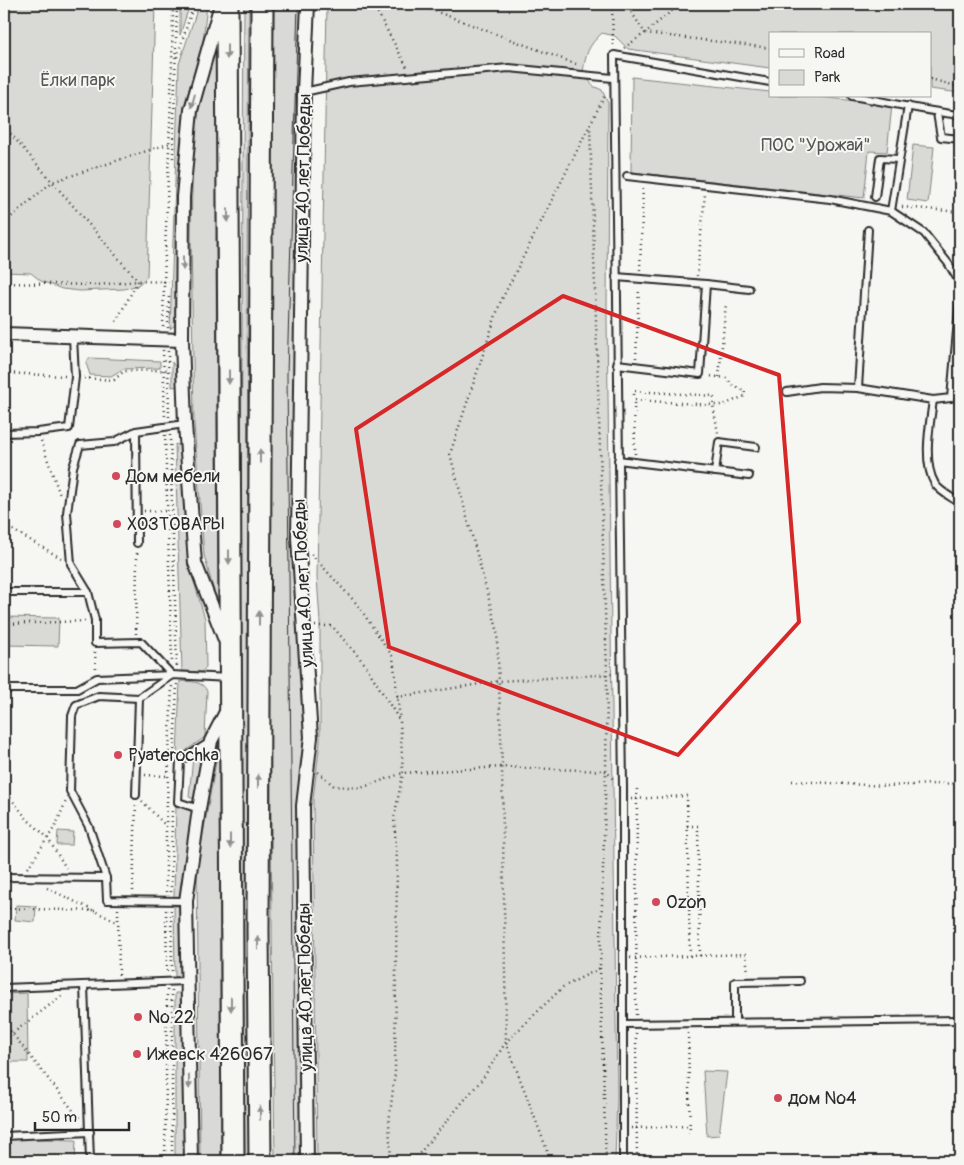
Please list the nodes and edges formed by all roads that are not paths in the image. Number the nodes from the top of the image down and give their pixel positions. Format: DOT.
graph roads {
  1 [pos="221,4"];
  2 [pos="227,4"];
  3 [pos="262,4"];
  4 [pos="308,4"];
  5 [pos="613,78"];
  6 [pos="769,82"];
  7 [pos="304,92"];
  8 [pos="863,98"];
  9 [pos="908,106"];
  10 [pos="937,113"];
  11 [pos="960,115"];
  12 [pos="960,139"];
  13 [pos="899,159"];
  14 [pos="626,176"];
  15 [pos="874,196"];
  16 [pos="891,209"];
  17 [pos="868,230"];
  18 [pos="616,277"];
  19 [pos="960,283"];
  20 [pos="706,284"];
  21 [pos="749,289"];
  22 [pos="960,297"];
  23 [pos="4,334"];
  24 [pos="74,337"];
  25 [pos="182,340"];
  26 [pos="617,364"];
  27 [pos="858,388"];
  28 [pos="787,392"];
  29 [pos="933,400"];
  30 [pos="185,424"];
  31 [pos="136,431"];
  32 [pos="4,433"];
  33 [pos="756,447"];
  34 [pos="618,460"];
  35 [pos="715,472"];
  36 [pos="750,476"];
  37 [pos="960,503"];
  38 [pos="137,547"];
  39 [pos="4,592"];
  40 [pos="88,592"];
  41 [pos="230,651"];
  42 [pos="175,675"];
  43 [pos="230,678"];
  44 [pos="4,689"];
  45 [pos="139,698"];
  46 [pos="229,705"];
  47 [pos="211,741"];
  48 [pos="136,795"];
  49 [pos="199,809"];
  50 [pos="4,877"];
  51 [pos="106,878"];
  52 [pos="186,901"];
  53 [pos="187,981"];
  54 [pos="800,981"];
  55 [pos="81,985"];
  56 [pos="4,988"];
  57 [pos="960,1020"];
  58 [pos="735,1022"];
  59 [pos="624,1024"];
  60 [pos="90,1132"];
  61 [pos="4,1136"];
  62 [pos="90,1161"];
  63 [pos="191,1161"];
  64 [pos="232,1161"];
  65 [pos="260,1161"];
  66 [pos="308,1161"];
  67 [pos="623,1161"];
  1 -- 25 [label="street, one-way"];
  2 -- 41 [label="main road, one-way"];
  65 -- 3 [label="main road, one-way"];
  4 -- 7 [label="street, улица 40 лет Победы"];
  5 -- 6 [label="lane"];
  5 -- 7 [label="lane"];
  5 -- 18 [label="lane"];
  7 -- 66 [label="street, улица 40 лет Победы"];
  8 -- 9 [label="lane"];
  9 -- 10 [label="lane"];
  9 -- 13 [label="lane"];
  10 -- 11 [label="lane"];
  10 -- 12 [label="lane"];
  13 -- 15 [label="lane"];
  13 -- 16 [label="lane"];
  14 -- 16 [label="lane"];
  16 -- 19 [label="lane"];
  17 -- 27 [label="lane"];
  18 -- 20 [label="lane"];
  18 -- 26 [label="lane"];
  20 -- 21 [label="lane"];
  20 -- 26 [label="lane"];
  22 -- 29 [label="lane"];
  23 -- 24 [label="street"];
  24 -- 25 [label="street"];
  24 -- 32 [label="lane"];
  25 -- 30 [label="street"];
  26 -- 34 [label="lane"];
  27 -- 28 [label="lane"];
  27 -- 29 [label="lane"];
  29 -- 37 [label="lane"];
  30 -- 31 [label="lane"];
  30 -- 41 [label="street"];
  31 -- 38 [label="lane"];
  31 -- 40 [label="lane"];
  33 -- 35 [label="lane"];
  34 -- 35 [label="lane"];
  34 -- 59 [label="lane"];
  35 -- 36 [label="lane"];
  39 -- 40 [label="lane"];
  40 -- 42 [label="lane"];
  41 -- 43 [label="main road"];
  42 -- 43 [label="lane"];
  42 -- 44 [label="lane"];
  42 -- 45 [label="lane"];
  43 -- 46 [label="main road"];
  45 -- 48 [label="lane"];
  45 -- 51 [label="lane"];
  46 -- 47 [label="street"];
  46 -- 64 [label="main road, one-way"];
  47 -- 49 [label="street"];
  47 -- 49 [label="lane"];
  49 -- 52 [label="street"];
  50 -- 51 [label="lane"];
  51 -- 52 [label="lane"];
  52 -- 53 [label="street"];
  53 -- 55 [label="lane"];
  53 -- 63 [label="street, one-way"];
  54 -- 58 [label="lane"];
  55 -- 56 [label="lane"];
  55 -- 60 [label="lane"];
  57 -- 58 [label="lane"];
  58 -- 59 [label="lane"];
  59 -- 67 [label="lane"];
  60 -- 61 [label="lane"];
  60 -- 62 [label="lane"];
}
